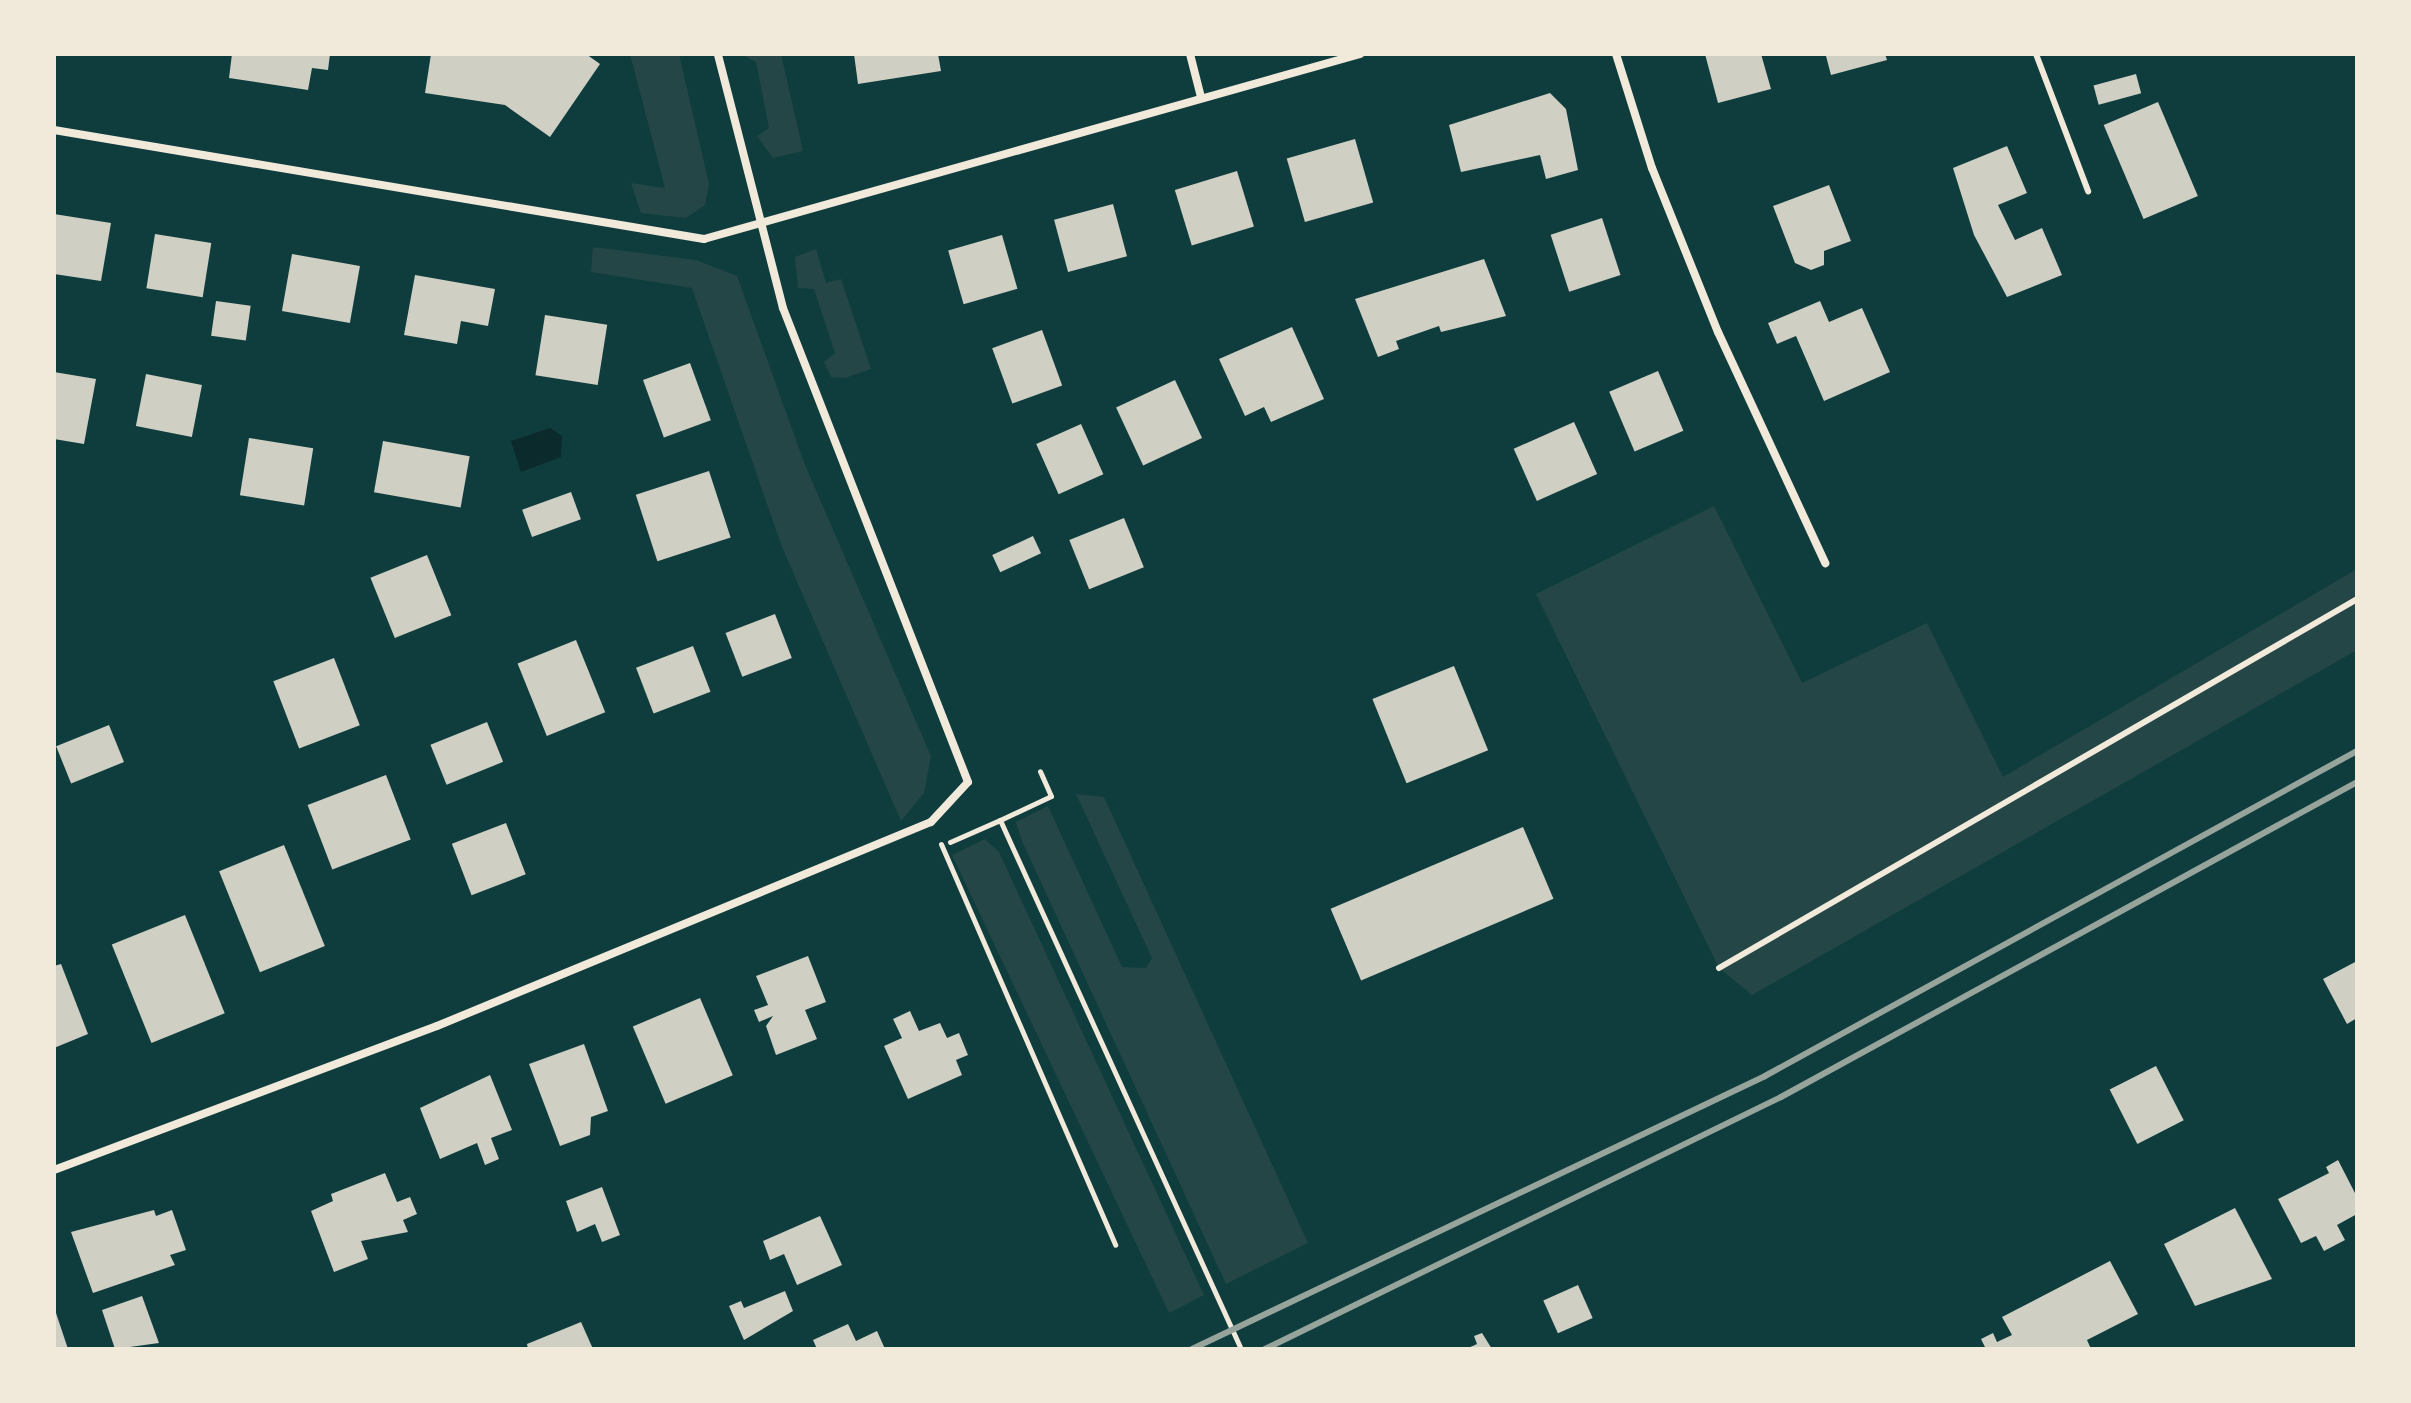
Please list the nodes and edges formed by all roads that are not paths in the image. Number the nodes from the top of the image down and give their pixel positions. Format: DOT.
graph roads {
  1 [pos="718,54"];
  2 [pos="1190,54"];
  3 [pos="1360,54"];
  4 [pos="1616,54"];
  5 [pos="2036,54"];
  6 [pos="1201,97"];
  7 [pos="54,130"];
  8 [pos="2088,191"];
  9 [pos="758,219"];
  10 [pos="1825,563"];
  11 [pos="2357,599"];
  12 [pos="1719,968"];
  13 [pos="54,1170"];
  1 -- 9 [label="street"];
  2 -- 6 [label="street"];
  3 -- 6 [label="street"];
  4 -- 10 [label="street"];
  5 -- 8 [label="lane"];
  6 -- 9 [label="street"];
  7 -- 9 [label="street"];
  9 -- 13 [label="street"];
  11 -- 12 [label="lane"];
}
